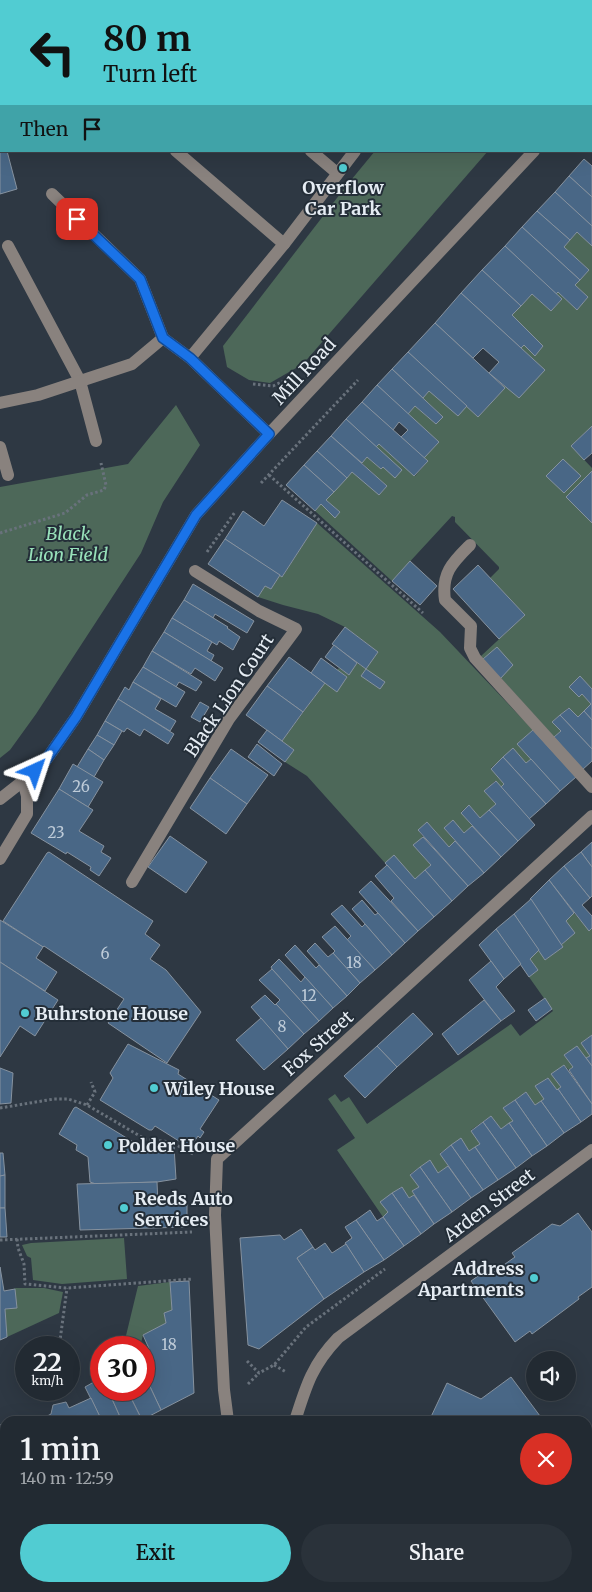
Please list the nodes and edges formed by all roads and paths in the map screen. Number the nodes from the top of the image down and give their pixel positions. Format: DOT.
graph roads {
  1 [pos="177,152"];
  2 [pos="312,152"];
  3 [pos="354,152"];
  4 [pos="533,152"];
  5 [pos="337,173"];
  6 [pos="52,194"];
  7 [pos="284,244"];
  8 [pos="8,246"];
  9 [pos="163,338"];
  10 [pos="190,358"];
  11 [pos="291,378"];
  12 [pos="358,380"];
  13 [pos="80,382"];
  14 [pos="247,382"];
  15 [pos="0,403"];
  16 [pos="269,434"];
  17 [pos="96,442"];
  18 [pos="0,447"];
  19 [pos="8,475"];
  20 [pos="269,475"];
  21 [pos="258,486"];
  22 [pos="240,507"];
  23 [pos="0,533"];
  24 [pos="470,545"];
  25 [pos="195,571"];
  26 [pos="427,617"];
  27 [pos="23,782"];
  28 [pos="592,787"];
  29 [pos="0,799"];
  30 [pos="592,816"];
  31 [pos="0,858"];
  32 [pos="132,882"];
  33 [pos="91,1082"];
  34 [pos="87,1105"];
  35 [pos="0,1108"];
  36 [pos="592,1150"];
  37 [pos="193,1154"];
  38 [pos="194,1232"];
  39 [pos="17,1239"];
  40 [pos="0,1240"];
  41 [pos="386,1269"];
  42 [pos="196,1278"];
  43 [pos="67,1288"];
  44 [pos="61,1336"];
  45 [pos="244,1357"];
  46 [pos="274,1365"];
  47 [pos="259,1373"];
  48 [pos="291,1375"];
  49 [pos="245,1385"];
  50 [pos="227,1416"];
  51 [pos="297,1416"];
  1 -- 7 [label="street"];
  2 -- 5 [label="street"];
  3 -- 5 [label="street"];
  4 -- 16 [label="street, Mill Road"];
  5 -- 7 [label="street"];
  6 -- 9 [label="street"];
  7 -- 10 [label="street"];
  8 -- 13 [label="street"];
  9 -- 10 [label="street"];
  9 -- 13 [label="street"];
  10 -- 16 [label="street"];
  11 -- 14 [label="path"];
  12 -- 20 [label="path"];
  13 -- 15 [label="street"];
  13 -- 17 [label="street"];
  16 -- 27 [label="street, Mill Road"];
  17 -- 23 [label="path"];
  18 -- 19 [label="street"];
  20 -- 21 [label="path"];
  20 -- 26 [label="path"];
  22 -- 25 [label="path"];
  24 -- 28 [label="street"];
  25 -- 32 [label="street, Black Lion Court"];
  27 -- 29 [label="street, Mill Road"];
  27 -- 31 [label="street"];
  30 -- 50 [label="street, Fox Street"];
  33 -- 34 [label="path"];
  34 -- 35 [label="path"];
  34 -- 37 [label="path"];
  36 -- 51 [label="street, Arden Street"];
  38 -- 39 [label="path"];
  39 -- 40 [label="path"];
  39 -- 43 [label="path"];
  41 -- 46 [label="path"];
  42 -- 43 [label="path"];
  43 -- 44 [label="path"];
  45 -- 47 [label="path"];
  46 -- 47 [label="path"];
  46 -- 48 [label="path"];
  47 -- 49 [label="path"];
}
